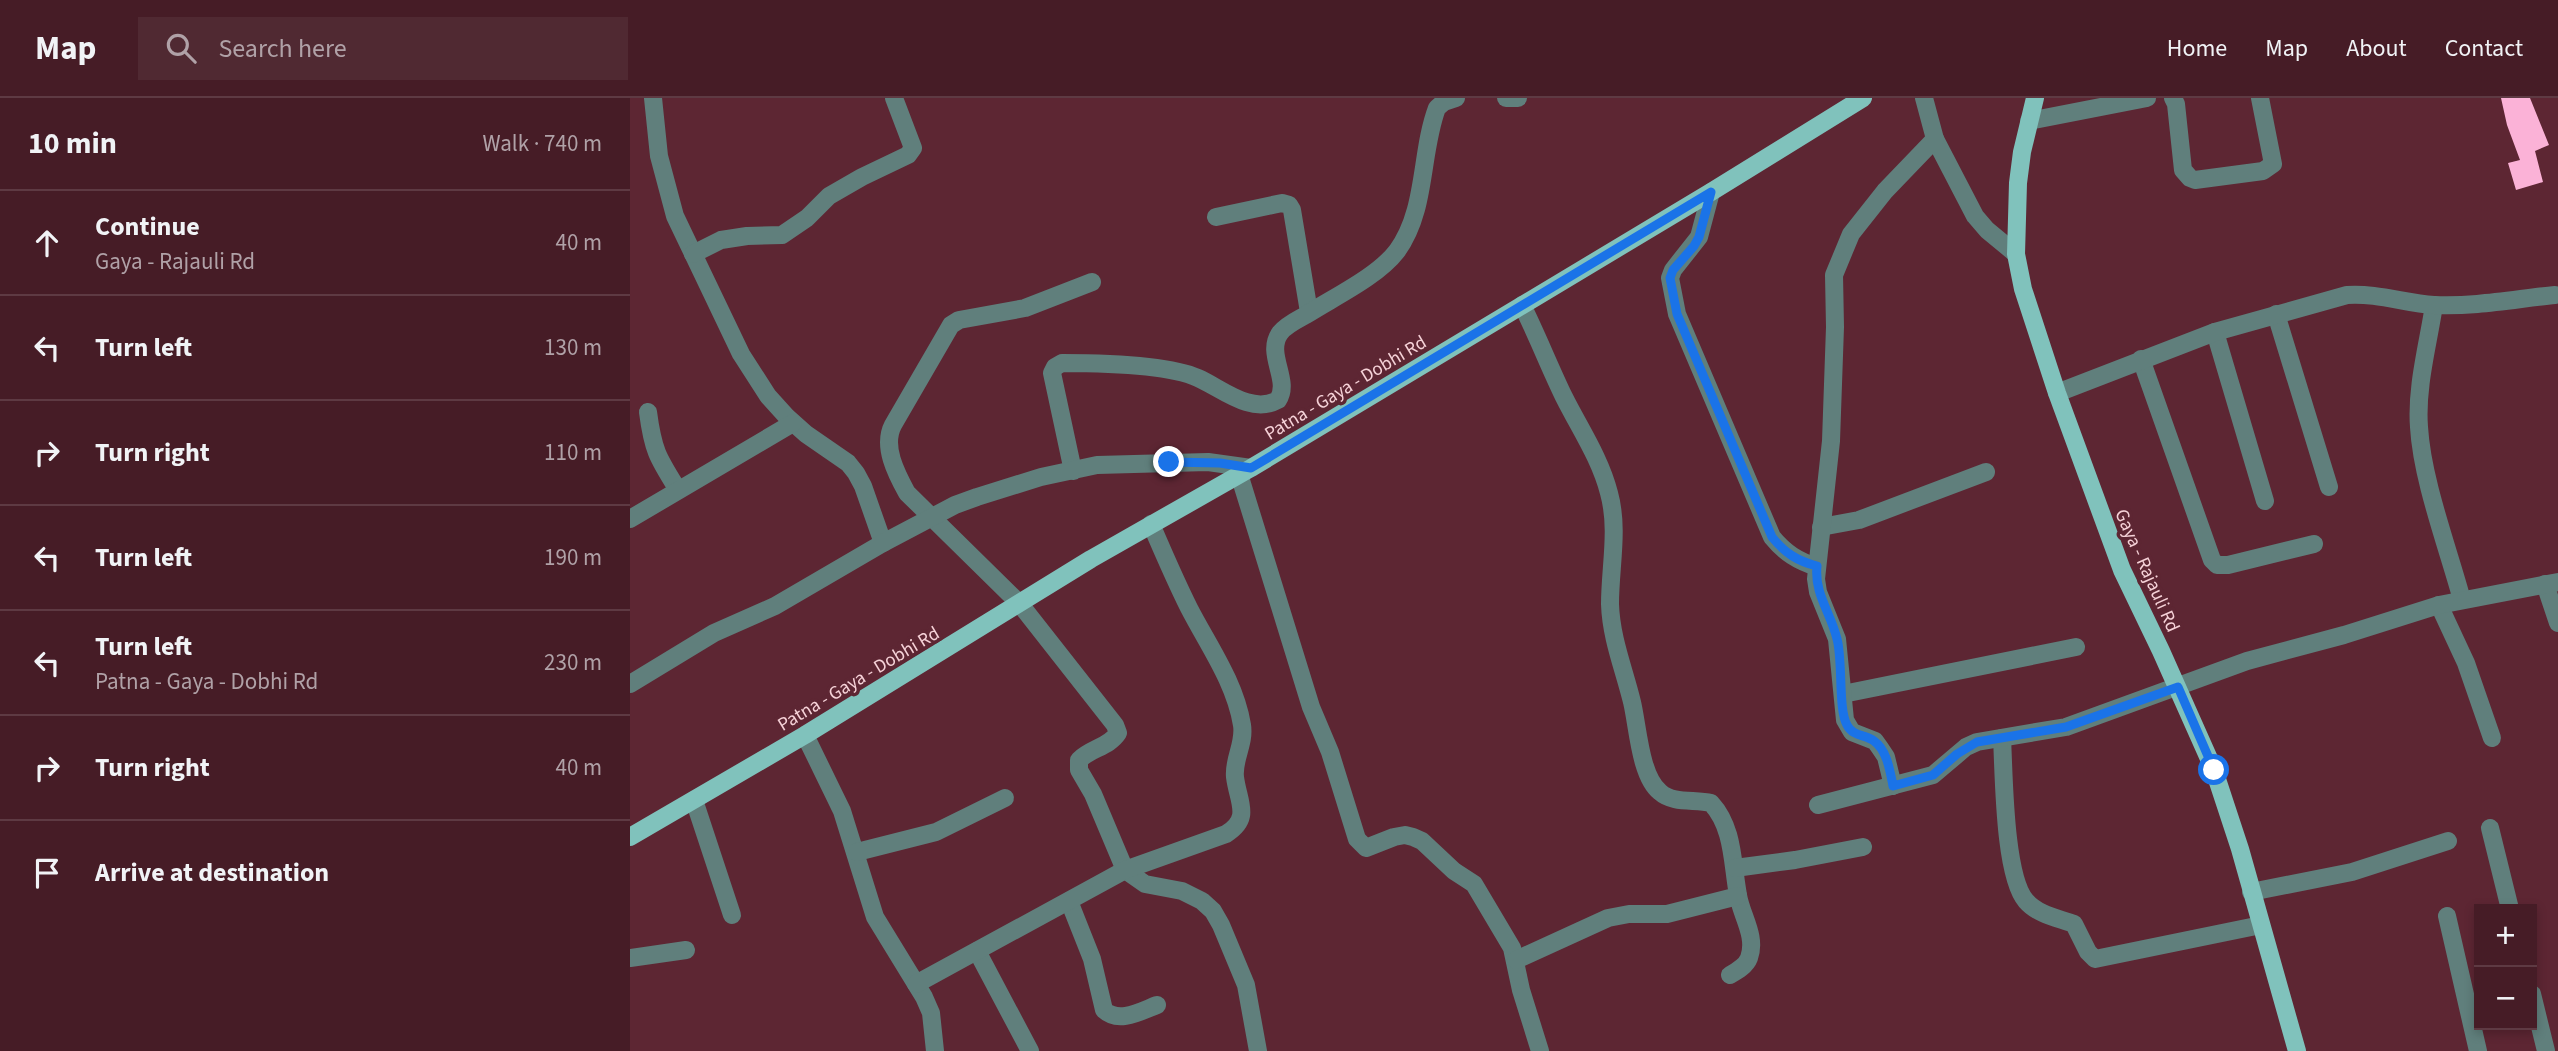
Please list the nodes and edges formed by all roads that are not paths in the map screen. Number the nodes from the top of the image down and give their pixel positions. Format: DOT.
graph roads {
  1 [pos="653,98"];
  2 [pos="894,98"];
  3 [pos="1456,98"];
  4 [pos="1506,98"];
  5 [pos="1518,98"];
  6 [pos="1863,98"];
  7 [pos="1924,98"];
  8 [pos="2035,98"];
  9 [pos="2147,98"];
  10 [pos="2174,98"];
  11 [pos="2260,98"];
  12 [pos="2029,121"];
  13 [pos="1935,139"];
  14 [pos="1711,192"];
  15 [pos="1216,217"];
  16 [pos="694,254"];
  17 [pos="2016,254"];
  18 [pos="1092,282"];
  19 [pos="2554,295"];
  20 [pos="2434,304"];
  21 [pos="1522,305"];
  22 [pos="1309,312"];
  23 [pos="2276,314"];
  24 [pos="2215,332"];
  25 [pos="2141,359"];
  26 [pos="2057,393"];
  27 [pos="648,412"];
  28 [pos="793,423"];
  29 [pos="1073,471"];
  30 [pos="1245,471"];
  31 [pos="1986,472"];
  32 [pos="2329,487"];
  33 [pos="678,490"];
  34 [pos="2265,501"];
  35 [pos="630,519"];
  36 [pos="931,519"];
  37 [pos="1151,524"];
  38 [pos="1821,527"];
  39 [pos="883,543"];
  40 [pos="2314,544"];
  41 [pos="1817,566"];
  42 [pos="2552,583"];
  43 [pos="2462,600"];
  44 [pos="1020,604"];
  45 [pos="2439,606"];
  46 [pos="2558,622"];
  47 [pos="2076,648"];
  48 [pos="630,684"];
  49 [pos="2178,687"];
  50 [pos="1843,694"];
  51 [pos="805,735"];
  52 [pos="2002,738"];
  53 [pos="2492,738"];
  54 [pos="1893,786"];
  55 [pos="1004,798"];
  56 [pos="694,800"];
  57 [pos="1818,805"];
  58 [pos="2490,828"];
  59 [pos="630,837"];
  60 [pos="2448,841"];
  61 [pos="1863,847"];
  62 [pos="857,852"];
  63 [pos="1735,868"];
  64 [pos="1125,870"];
  65 [pos="2251,892"];
  66 [pos="1738,896"];
  67 [pos="1069,901"];
  68 [pos="2509,904"];
  69 [pos="732,915"];
  70 [pos="2447,916"];
  71 [pos="2261,925"];
  72 [pos="686,950"];
  73 [pos="977,951"];
  74 [pos="630,958"];
  75 [pos="1516,960"];
  76 [pos="1730,975"];
  77 [pos="916,984"];
  78 [pos="1157,1005"];
  79 [pos="2537,1018"];
  80 [pos="2558,1050"];
  81 [pos="935,1051"];
  82 [pos="1030,1051"];
  83 [pos="1258,1051"];
  84 [pos="1540,1051"];
  85 [pos="2297,1051"];
  86 [pos="2478,1051"];
  87 [pos="2544,1051"];
  1 -- 16 [label="street"];
  2 -- 16 [label="street"];
  3 -- 22 [label="street"];
  4 -- 5 [label="street"];
  6 -- 14 [label="main road, Patna - Gaya - Dobhi Rd"];
  7 -- 13 [label="street"];
  8 -- 12 [label="main road, Gaya - Rajauli Rd"];
  9 -- 12 [label="street"];
  10 -- 11 [label="street"];
  12 -- 17 [label="main road, Gaya - Rajauli Rd"];
  13 -- 17 [label="street"];
  13 -- 38 [label="street"];
  14 -- 21 [label="main road, Patna - Gaya - Dobhi Rd"];
  14 -- 41 [label="street"];
  15 -- 22 [label="street"];
  16 -- 28 [label="street"];
  17 -- 26 [label="main road, Gaya - Rajauli Rd"];
  18 -- 36 [label="street"];
  19 -- 20 [label="street"];
  20 -- 23 [label="street"];
  20 -- 43 [label="street"];
  21 -- 30 [label="main road, Patna - Gaya - Dobhi Rd"];
  21 -- 63 [label="street"];
  22 -- 29 [label="street"];
  23 -- 24 [label="street"];
  23 -- 32 [label="street"];
  24 -- 25 [label="street"];
  24 -- 34 [label="street"];
  25 -- 26 [label="street"];
  25 -- 40 [label="street"];
  26 -- 49 [label="main road, Gaya - Rajauli Rd"];
  27 -- 33 [label="street"];
  28 -- 33 [label="street"];
  28 -- 39 [label="street"];
  29 -- 30 [label="street"];
  29 -- 36 [label="street"];
  30 -- 37 [label="main road, Patna - Gaya - Dobhi Rd"];
  30 -- 75 [label="street"];
  31 -- 38 [label="street"];
  33 -- 35 [label="street"];
  36 -- 39 [label="street"];
  36 -- 44 [label="street"];
  37 -- 44 [label="main road, Patna - Gaya - Dobhi Rd"];
  37 -- 64 [label="street"];
  38 -- 41 [label="street"];
  39 -- 48 [label="street"];
  41 -- 50 [label="street"];
  42 -- 43 [label="street"];
  42 -- 46 [label="street"];
  43 -- 45 [label="street"];
  44 -- 51 [label="main road, Patna - Gaya - Dobhi Rd"];
  44 -- 64 [label="street"];
  45 -- 49 [label="street"];
  45 -- 53 [label="street"];
  47 -- 50 [label="street"];
  49 -- 52 [label="street"];
  49 -- 65 [label="main road, Gaya - Rajauli Rd"];
  50 -- 54 [label="street"];
  51 -- 56 [label="main road, Patna - Gaya - Dobhi Rd"];
  51 -- 62 [label="street"];
  52 -- 54 [label="street"];
  52 -- 71 [label="street"];
  54 -- 57 [label="street"];
  55 -- 62 [label="street"];
  56 -- 59 [label="main road, Patna - Gaya - Dobhi Rd"];
  56 -- 69 [label="street"];
  58 -- 68 [label="street"];
  60 -- 65 [label="street"];
  61 -- 63 [label="street"];
  62 -- 77 [label="street"];
  63 -- 66 [label="street"];
  64 -- 67 [label="street"];
  64 -- 83 [label="street"];
  65 -- 71 [label="main road, Gaya - Rajauli Rd"];
  66 -- 75 [label="street"];
  66 -- 76 [label="street"];
  67 -- 73 [label="street"];
  67 -- 78 [label="street"];
  70 -- 86 [label="street"];
  71 -- 85 [label="main road, Gaya - Rajauli Rd"];
  72 -- 74 [label="street"];
  73 -- 77 [label="street"];
  73 -- 82 [label="street"];
  75 -- 84 [label="street"];
  77 -- 81 [label="street"];
  79 -- 87 [label="street"];
  80 -- 87 [label="street"];
}
